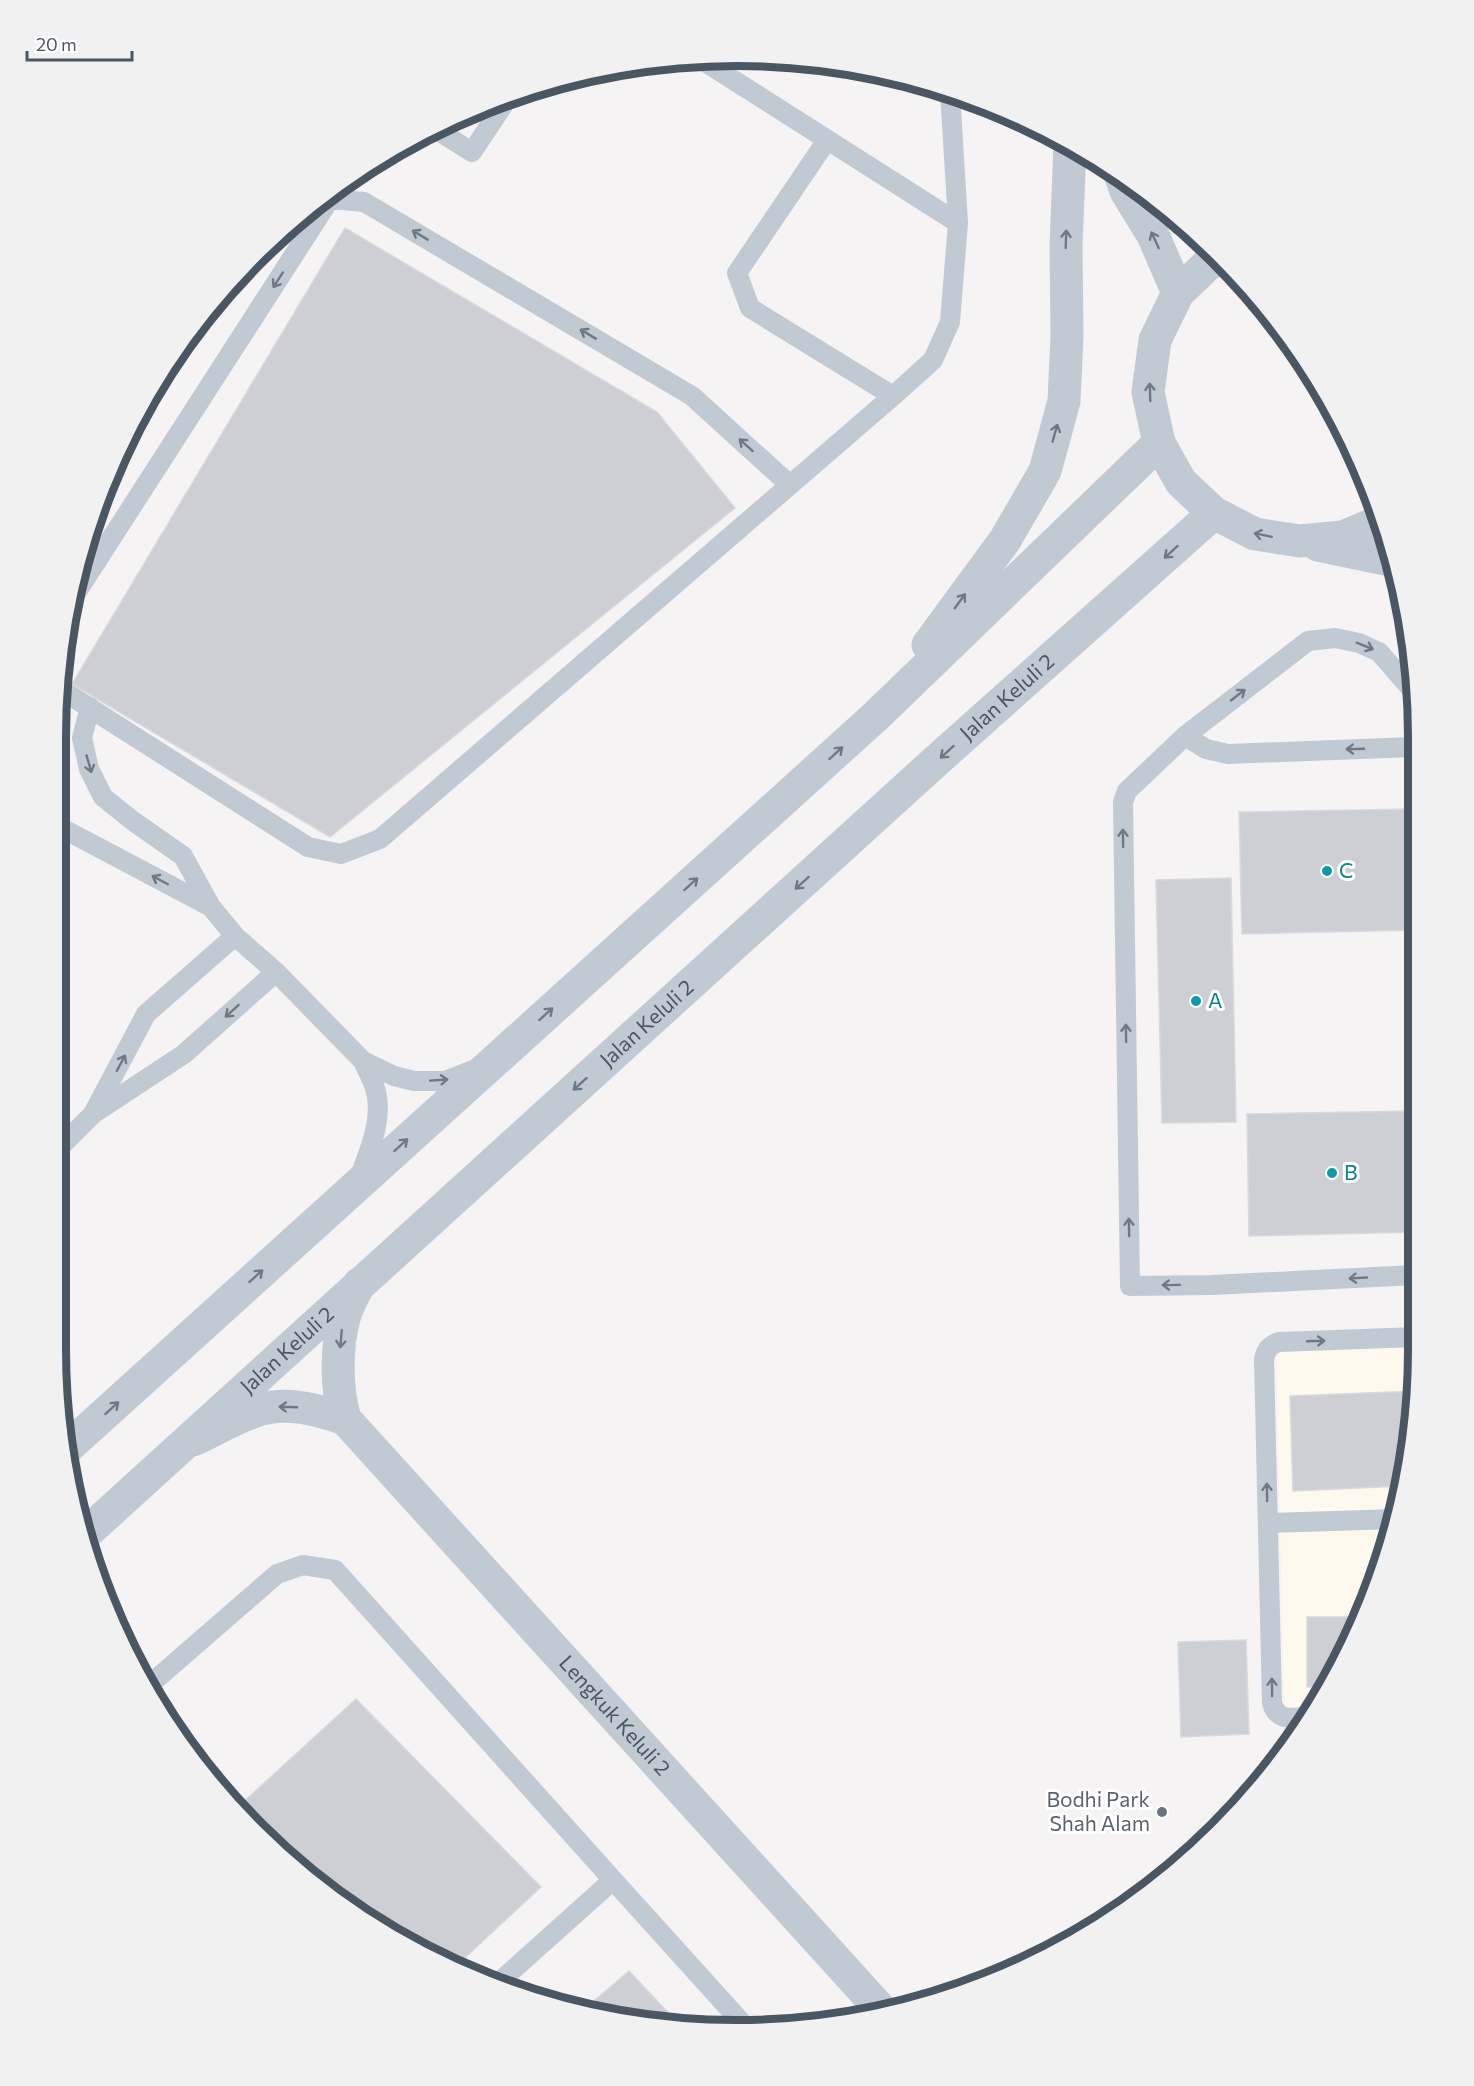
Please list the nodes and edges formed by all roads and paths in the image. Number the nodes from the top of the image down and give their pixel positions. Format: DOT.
graph roads {
  1 [pos="712,67"];
  2 [pos="951,101"];
  3 [pos="500,110"];
  4 [pos="443,134"];
  5 [pos="827,140"];
  6 [pos="1070,155"];
  7 [pos="1126,191"];
  8 [pos="335,200"];
  9 [pos="324,209"];
  10 [pos="958,222"];
  11 [pos="1211,263"];
  12 [pos="1178,293"];
  13 [pos="893,396"];
  14 [pos="1159,443"];
  15 [pos="790,485"];
  16 [pos="1214,513"];
  17 [pos="1373,524"];
  18 [pos="1300,541"];
  19 [pos="1384,559"];
  20 [pos="85,579"];
  21 [pos="1406,682"];
  22 [pos="67,693"];
  23 [pos="90,707"];
  24 [pos="876,717"];
  25 [pos="1185,735"];
  26 [pos="1408,747"];
  27 [pos="66,830"];
  28 [pos="211,907"];
  29 [pos="234,936"];
  30 [pos="276,972"];
  31 [pos="363,1061"];
  32 [pos="495,1061"];
  33 [pos="93,1114"];
  34 [pos="66,1141"];
  35 [pos="358,1184"];
  36 [pos="1408,1275"];
  37 [pos="359,1284"];
  38 [pos="1408,1337"];
  39 [pos="345,1419"];
  40 [pos="73,1443"];
  41 [pos="179,1447"];
  42 [pos="1386,1519"];
  43 [pos="1268,1523"];
  44 [pos="91,1528"];
  45 [pos="154,1681"];
  46 [pos="1298,1718"];
  47 [pos="613,1880"];
  48 [pos="504,1978"];
  49 [pos="877,2005"];
  50 [pos="739,2020"];
  1 -- 5 [label="lane"];
  2 -- 10 [label="lane"];
  3 -- 4 [label="lane"];
  5 -- 10 [label="lane"];
  5 -- 13 [label="lane"];
  24 -- 6 [label="street, one-way"];
  12 -- 7 [label="street, one-way"];
  15 -- 8 [label="lane, one-way"];
  9 -- 20 [label="lane, one-way"];
  10 -- 13 [label="lane"];
  11 -- 12 [label="street"];
  14 -- 12 [label="street, one-way"];
  13 -- 15 [label="lane"];
  14 -- 16 [label="street"];
  14 -- 24 [label="street"];
  15 -- 23 [label="lane"];
  18 -- 16 [label="street, one-way"];
  16 -- 37 [label="street, Jalan Keluli 2, one-way"];
  17 -- 18 [label="street"];
  18 -- 19 [label="street"];
  25 -- 21 [label="lane, one-way"];
  22 -- 23 [label="lane"];
  23 -- 28 [label="lane, one-way"];
  32 -- 24 [label="street, one-way"];
  26 -- 25 [label="lane, one-way"];
  36 -- 25 [label="lane, one-way"];
  28 -- 27 [label="lane, one-way"];
  28 -- 29 [label="lane"];
  29 -- 30 [label="lane"];
  33 -- 29 [label="lane, one-way"];
  30 -- 31 [label="lane"];
  30 -- 33 [label="lane, one-way"];
  31 -- 32 [label="lane, one-way"];
  31 -- 35 [label="lane"];
  35 -- 32 [label="street, one-way"];
  33 -- 34 [label="lane"];
  40 -- 35 [label="street, one-way"];
  37 -- 39 [label="street, one-way"];
  37 -- 41 [label="street, Jalan Keluli 2"];
  43 -- 38 [label="lane, one-way"];
  39 -- 41 [label="street, one-way"];
  39 -- 49 [label="street, Lengkuk Keluli 2"];
  41 -- 44 [label="street, Jalan Keluli 2"];
  42 -- 43 [label="lane"];
  46 -- 43 [label="lane, one-way"];
  45 -- 47 [label="lane"];
  47 -- 48 [label="lane"];
  47 -- 50 [label="lane"];
}
